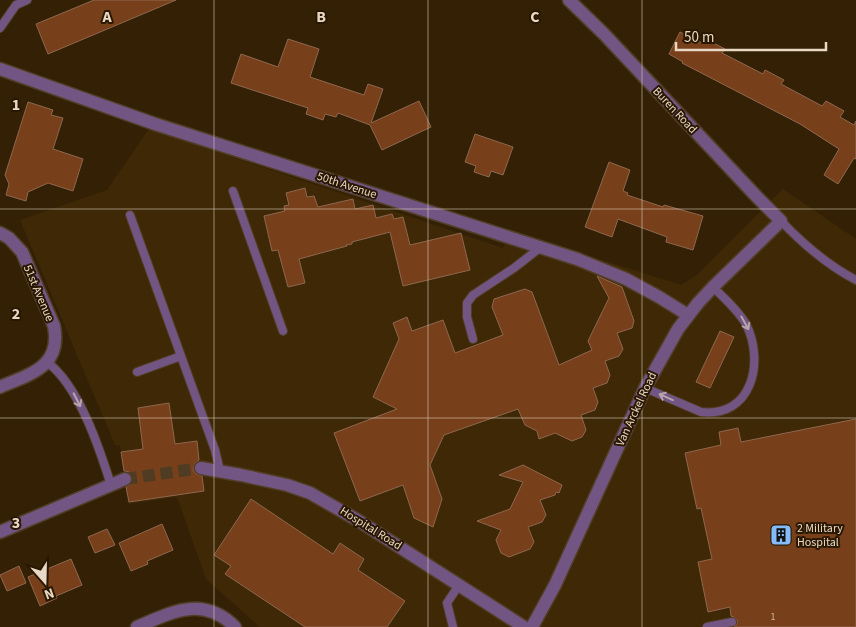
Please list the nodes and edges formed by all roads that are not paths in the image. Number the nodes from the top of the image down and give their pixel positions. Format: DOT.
graph roads {
  1 [pos="27,0"];
  2 [pos="569,0"];
  3 [pos="15,2"];
  4 [pos="0,28"];
  5 [pos="0,69"];
  6 [pos="233,191"];
  7 [pos="130,215"];
  8 [pos="781,220"];
  9 [pos="0,233"];
  10 [pos="541,247"];
  11 [pos="856,269"];
  12 [pos="854,279"];
  13 [pos="713,287"];
  14 [pos="688,315"];
  15 [pos="284,331"];
  16 [pos="473,339"];
  17 [pos="181,356"];
  18 [pos="47,362"];
  19 [pos="137,372"];
  20 [pos="0,387"];
  21 [pos="645,388"];
  22 [pos="201,468"];
  23 [pos="220,472"];
  24 [pos="125,479"];
  25 [pos="111,485"];
  26 [pos="0,532"];
  27 [pos="459,585"];
  28 [pos="732,622"];
  29 [pos="232,623"];
  30 [pos="137,627"];
  31 [pos="453,627"];
  32 [pos="524,627"];
  33 [pos="532,627"];
  34 [pos="706,627"];
  1 -- 3 [label="lane"];
  2 -- 8 [label="street, Buren Road"];
  3 -- 4 [label="lane"];
  5 -- 10 [label="street, 50th Avenue"];
  6 -- 15 [label="lane"];
  7 -- 17 [label="lane"];
  8 -- 12 [label="lane"];
  8 -- 13 [label="street, Van Arckel Road"];
  9 -- 18 [label="street, 51st Avenue"];
  10 -- 14 [label="street, 50th Avenue"];
  10 -- 16 [label="lane"];
  11 -- 12 [label="lane"];
  13 -- 14 [label="street, Van Arckel Road"];
  13 -- 21 [label="lane, one-way"];
  14 -- 21 [label="street, Van Arckel Road"];
  17 -- 19 [label="lane"];
  17 -- 23 [label="lane"];
  18 -- 20 [label="street"];
  18 -- 25 [label="lane, one-way"];
  21 -- 33 [label="street, Van Arckel Road"];
  22 -- 23 [label="street, Hospital Road"];
  23 -- 27 [label="street, Hospital Road"];
  24 -- 25 [label="street"];
  25 -- 26 [label="street"];
  27 -- 31 [label="lane"];
  27 -- 32 [label="street, Hospital Road"];
  28 -- 34 [label="lane"];
  29 -- 30 [label="street"];
}
